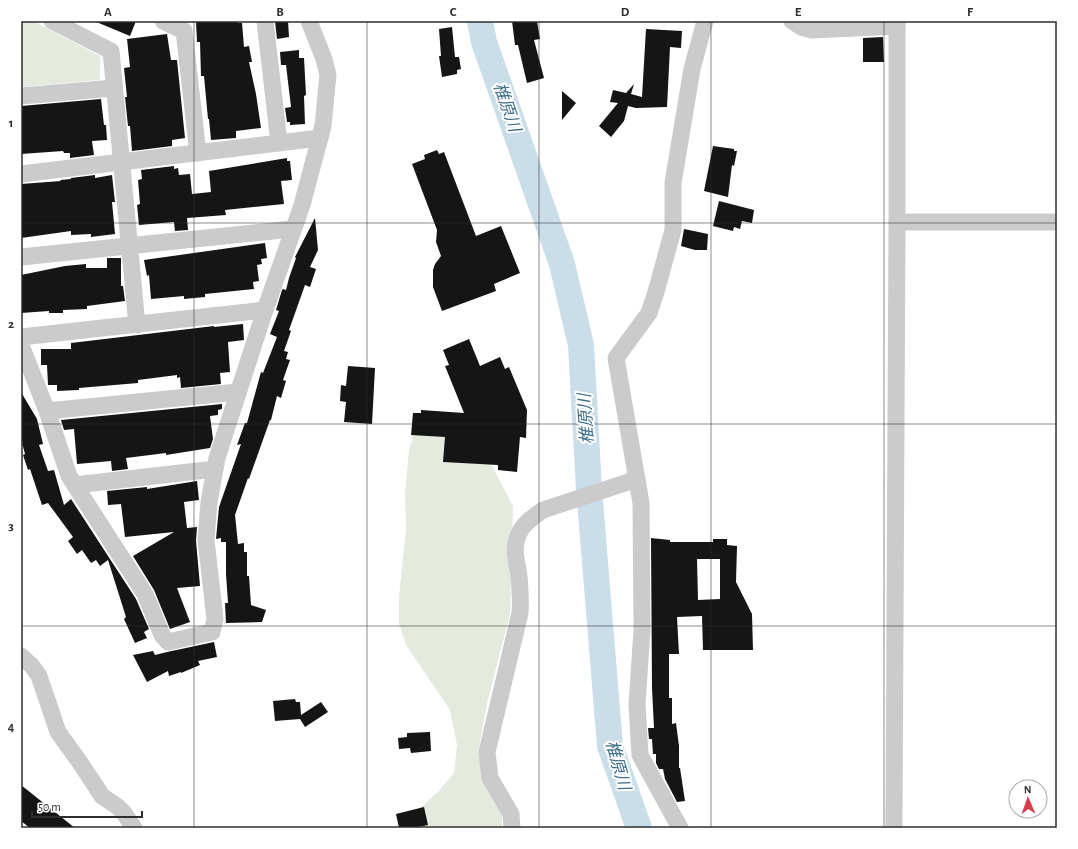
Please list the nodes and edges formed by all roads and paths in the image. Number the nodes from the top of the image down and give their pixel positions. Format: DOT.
graph roads {
  1 [pos="52,21"];
  2 [pos="162,21"];
  3 [pos="264,21"];
  4 [pos="309,21"];
  5 [pos="705,21"];
  6 [pos="792,21"];
  7 [pos="897,24"];
  8 [pos="114,88"];
  9 [pos="21,96"];
  10 [pos="320,138"];
  11 [pos="280,143"];
  12 [pos="198,153"];
  13 [pos="122,162"];
  14 [pos="21,174"];
  15 [pos="898,222"];
  16 [pos="1057,222"];
  17 [pos="294,229"];
  18 [pos="130,246"];
  19 [pos="21,257"];
  20 [pos="264,310"];
  21 [pos="137,325"];
  22 [pos="21,337"];
  23 [pos="21,345"];
  24 [pos="238,392"];
  25 [pos="47,410"];
  26 [pos="215,469"];
  27 [pos="637,479"];
  28 [pos="75,485"];
  29 [pos="21,656"];
  30 [pos="134,828"];
  31 [pos="512,828"];
  32 [pos="680,828"];
  33 [pos="894,828"];
  1 -- 8 [label="street"];
  2 -- 12 [label="street"];
  3 -- 11 [label="street"];
  4 -- 10 [label="street"];
  5 -- 27 [label="street"];
  6 -- 7 [label="street"];
  7 -- 15 [label="street"];
  8 -- 9 [label="street"];
  8 -- 13 [label="street"];
  10 -- 11 [label="street"];
  10 -- 17 [label="street"];
  11 -- 12 [label="street"];
  12 -- 13 [label="street"];
  13 -- 14 [label="street"];
  13 -- 18 [label="street"];
  15 -- 16 [label="street"];
  15 -- 33 [label="street"];
  17 -- 18 [label="street"];
  17 -- 20 [label="street"];
  18 -- 19 [label="street"];
  18 -- 21 [label="street"];
  20 -- 21 [label="street"];
  20 -- 24 [label="street"];
  21 -- 22 [label="street"];
  23 -- 25 [label="street"];
  24 -- 25 [label="street"];
  24 -- 26 [label="street"];
  25 -- 28 [label="street"];
  26 -- 28 [label="street"];
  26 -- 28 [label="street"];
  27 -- 31 [label="street"];
  27 -- 32 [label="street"];
  29 -- 30 [label="street"];
}
